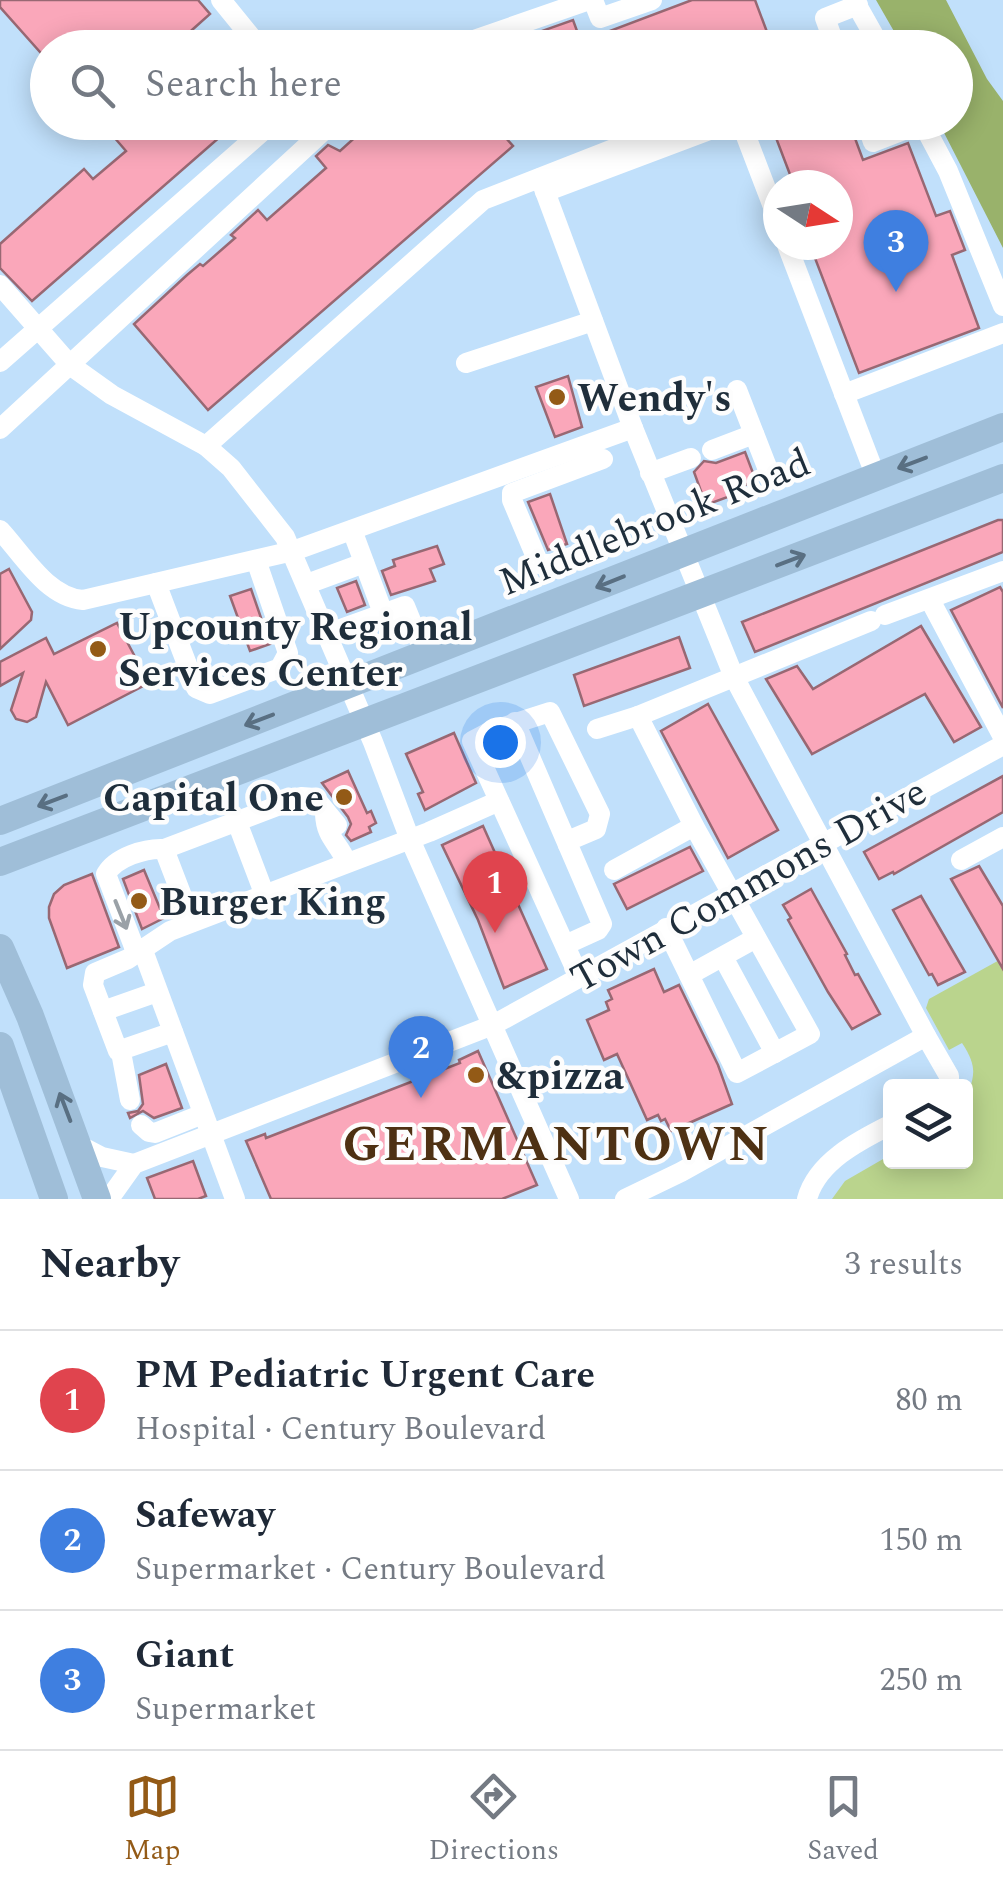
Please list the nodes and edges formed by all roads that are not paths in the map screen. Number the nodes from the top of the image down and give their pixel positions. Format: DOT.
graph roads {
  1 [pos="221,0"];
  2 [pos="591,0"];
  3 [pos="652,0"];
  4 [pos="856,3"];
  5 [pos="245,30"];
  6 [pos="504,30"];
  7 [pos="829,30"];
  8 [pos="871,30"];
  9 [pos="252,140"];
  10 [pos="313,140"];
  11 [pos="642,140"];
  12 [pos="679,140"];
  13 [pos="747,140"];
  14 [pos="931,140"];
  15 [pos="763,181"];
  16 [pos="543,185"];
  17 [pos="794,260"];
  18 [pos="0,285"];
  19 [pos="1003,306"];
  20 [pos="593,321"];
  21 [pos="38,328"];
  22 [pos="1003,333"];
  23 [pos="0,362"];
  24 [pos="466,363"];
  25 [pos="70,365"];
  26 [pos="737,390"];
  27 [pos="844,394"];
  28 [pos="1003,427"];
  29 [pos="633,428"];
  30 [pos="0,429"];
  31 [pos="754,434"];
  32 [pos="206,446"];
  33 [pos="712,450"];
  34 [pos="691,458"];
  35 [pos="603,460"];
  36 [pos="767,467"];
  37 [pos="650,473"];
  38 [pos="876,477"];
  39 [pos="1003,478"];
  40 [pos="0,530"];
  41 [pos="352,530"];
  42 [pos="592,550"];
  43 [pos="293,551"];
  44 [pos="681,553"];
  45 [pos="256,560"];
  46 [pos="364,563"];
  47 [pos="1003,571"];
  48 [pos="156,583"];
  49 [pos="306,584"];
  50 [pos="700,595"];
  51 [pos="930,600"];
  52 [pos="383,613"];
  53 [pos="327,634"];
  54 [pos="424,655"];
  55 [pos="734,677"];
  56 [pos="349,684"];
  57 [pos="638,716"];
  58 [pos="515,722"];
  59 [pos="365,724"];
  60 [pos="596,729"];
  61 [pos="1003,741"];
  62 [pos="499,801"];
  63 [pos="0,821"];
  64 [pos="237,822"];
  65 [pos="694,826"];
  66 [pos="338,837"];
  67 [pos="409,837"];
  68 [pos="822,842"];
  69 [pos="568,845"];
  70 [pos="1000,847"];
  71 [pos="164,850"];
  72 [pos="961,860"];
  73 [pos="0,862"];
  74 [pos="614,870"];
  75 [pos="731,892"];
  76 [pos="264,893"];
  77 [pos="192,922"];
  78 [pos="666,928"];
  79 [pos="756,938"];
  80 [pos="564,945"];
  81 [pos="0,948"];
  82 [pos="139,950"];
  83 [pos="723,956"];
  84 [pos="689,975"];
  85 [pos="579,977"];
  86 [pos="157,992"];
  87 [pos="104,1012"];
  88 [pos="494,1025"];
  89 [pos="173,1032"];
  90 [pos="926,1036"];
  91 [pos="0,1046"];
  92 [pos="120,1052"];
  93 [pos="776,1053"];
  94 [pos="949,1079"];
  95 [pos="130,1100"];
  96 [pos="203,1114"];
  97 [pos="142,1125"];
  98 [pos="883,1129"];
  99 [pos="211,1135"];
  100 [pos="80,1145"];
  101 [pos="134,1164"];
  102 [pos="560,1197"];
  103 [pos="54,1199"];
  104 [pos="97,1199"];
  105 [pos="109,1199"];
  106 [pos="234,1199"];
  107 [pos="625,1199"];
  108 [pos="807,1199"];
  1 -- 5 [label="street"];
  2 -- 3 [label="street"];
  2 -- 6 [label="street"];
  4 -- 7 [label="street"];
  4 -- 8 [label="street"];
  9 -- 21 [label="street"];
  10 -- 25 [label="street"];
  11 -- 16 [label="street"];
  12 -- 16 [label="street"];
  13 -- 15 [label="street"];
  14 -- 19 [label="street"];
  16 -- 20 [label="street"];
  16 -- 32 [label="street"];
  17 -- 27 [label="street"];
  18 -- 21 [label="street"];
  20 -- 24 [label="street"];
  20 -- 29 [label="street"];
  21 -- 23 [label="street"];
  21 -- 25 [label="street"];
  22 -- 27 [label="street"];
  25 -- 30 [label="street"];
  25 -- 32 [label="street"];
  26 -- 31 [label="street"];
  27 -- 38 [label="street"];
  28 -- 38 [label="main road, Middlebrook Road, one-way"];
  29 -- 37 [label="street"];
  29 -- 41 [label="street"];
  31 -- 33 [label="street"];
  31 -- 36 [label="street"];
  32 -- 43 [label="street"];
  34 -- 37 [label="street"];
  35 -- 42 [label="street"];
  37 -- 44 [label="street"];
  38 -- 44 [label="main road, Middlebrook Road"];
  50 -- 39 [label="main road, Middlebrook Road, one-way"];
  40 -- 48 [label="street"];
  41 -- 43 [label="street"];
  41 -- 46 [label="street"];
  43 -- 45 [label="street"];
  43 -- 49 [label="street"];
  44 -- 50 [label="street"];
  44 -- 54 [label="main road, Middlebrook Road, one-way"];
  45 -- 48 [label="street"];
  45 -- 48 [label="street"];
  46 -- 49 [label="street"];
  46 -- 52 [label="street"];
  47 -- 51 [label="street"];
  49 -- 53 [label="street"];
  50 -- 55 [label="street"];
  50 -- 59 [label="main road, Middlebrook Road"];
  51 -- 55 [label="street"];
  51 -- 61 [label="street"];
  52 -- 53 [label="street"];
  52 -- 54 [label="street"];
  53 -- 56 [label="street"];
  54 -- 56 [label="main road, Middlebrook Road"];
  55 -- 57 [label="street"];
  55 -- 68 [label="street"];
  56 -- 59 [label="street"];
  56 -- 63 [label="main road, Middlebrook Road, one-way"];
  57 -- 60 [label="street"];
  57 -- 65 [label="street"];
  58 -- 62 [label="street"];
  58 -- 69 [label="street"];
  58 -- 69 [label="street"];
  59 -- 67 [label="street"];
  59 -- 73 [label="main road, Middlebrook Road"];
  61 -- 68 [label="street, Town Commons Drive"];
  62 -- 67 [label="street"];
  62 -- 80 [label="street"];
  64 -- 66 [label="street"];
  64 -- 71 [label="street"];
  64 -- 76 [label="street"];
  65 -- 74 [label="street"];
  65 -- 75 [label="street"];
  66 -- 67 [label="street"];
  66 -- 76 [label="street"];
  67 -- 88 [label="street"];
  68 -- 75 [label="street, Town Commons Drive"];
  68 -- 90 [label="street"];
  69 -- 80 [label="street"];
  70 -- 72 [label="street"];
  71 -- 77 [label="street"];
  71 -- 82 [label="street, one-way"];
  75 -- 78 [label="street, Town Commons Drive"];
  75 -- 79 [label="street"];
  76 -- 77 [label="street"];
  77 -- 82 [label="street"];
  78 -- 84 [label="street"];
  78 -- 85 [label="street, Town Commons Drive"];
  79 -- 83 [label="street"];
  79 -- 93 [label="street"];
  80 -- 85 [label="street"];
  100 -- 81 [label="main road, one-way"];
  82 -- 86 [label="street"];
  82 -- 87 [label="street"];
  83 -- 84 [label="street"];
  83 -- 93 [label="street"];
  84 -- 93 [label="street"];
  85 -- 88 [label="street, Town Commons Drive"];
  86 -- 87 [label="street"];
  86 -- 89 [label="street"];
  87 -- 92 [label="street"];
  88 -- 99 [label="street, Town Commons Drive"];
  88 -- 102 [label="street"];
  89 -- 92 [label="street"];
  89 -- 96 [label="street"];
  90 -- 94 [label="street"];
  90 -- 107 [label="street"];
  91 -- 103 [label="main road"];
  92 -- 95 [label="street"];
  96 -- 97 [label="street"];
  96 -- 99 [label="street"];
  98 -- 108 [label="street"];
  99 -- 101 [label="street, Town Commons Drive"];
  99 -- 106 [label="street"];
  100 -- 101 [label="street"];
  100 -- 104 [label="main road"];
  101 -- 105 [label="street"];
}
